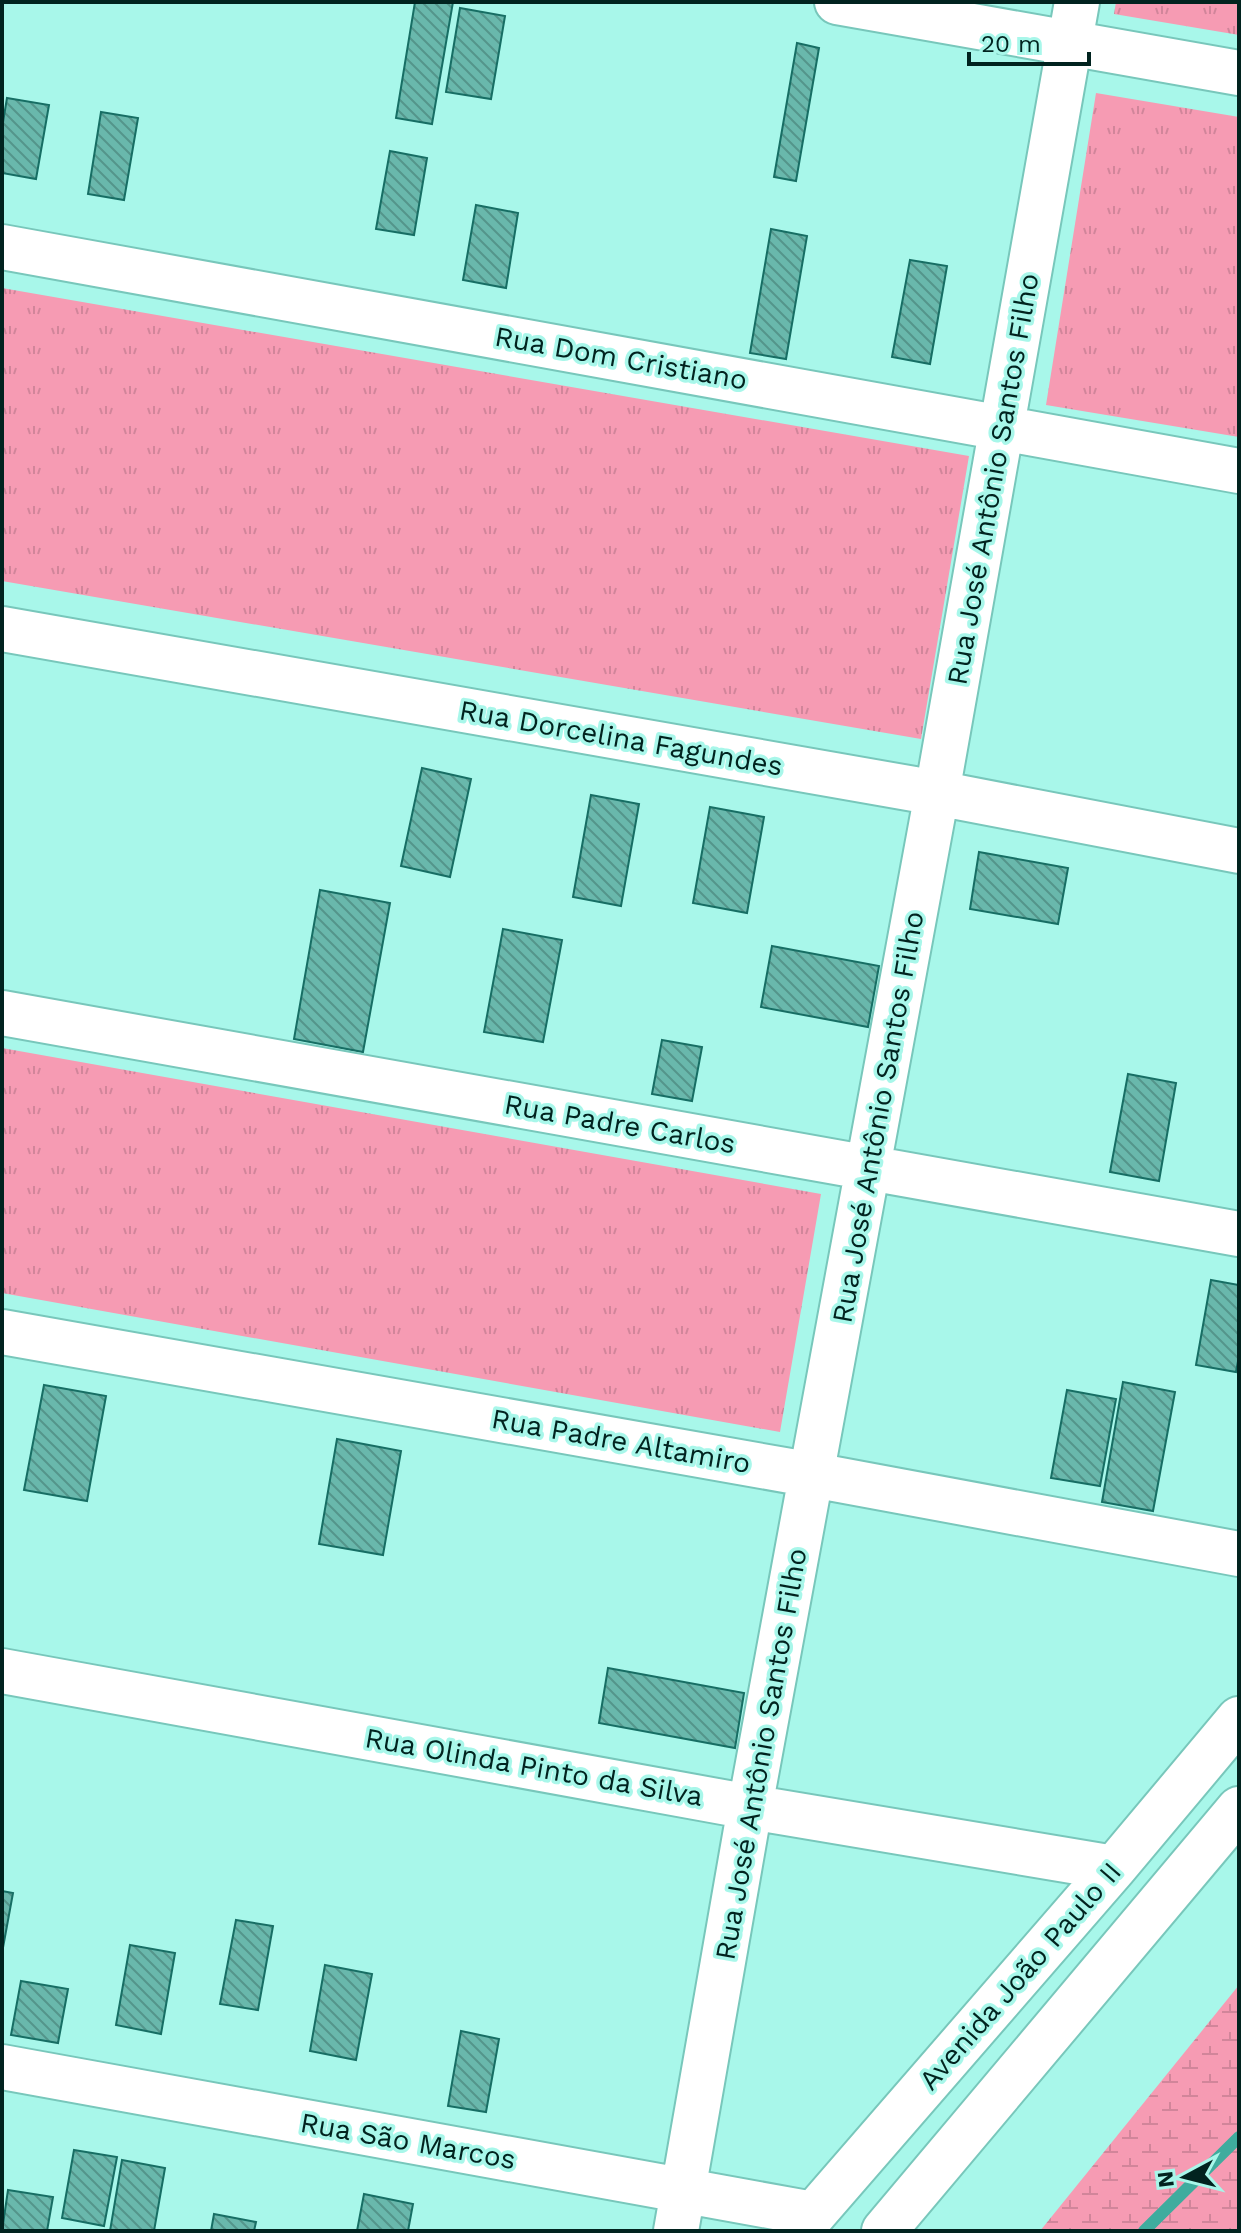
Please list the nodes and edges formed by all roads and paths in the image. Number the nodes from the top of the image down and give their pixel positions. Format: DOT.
graph roads {
  1 [pos="837,2"];
  2 [pos="1074,23"];
  3 [pos="1239,73"];
  4 [pos="2,247"];
  5 [pos="1003,427"];
  6 [pos="1239,471"];
  7 [pos="2,629"];
  8 [pos="937,793"];
  9 [pos="1239,851"];
  10 [pos="2,1013"];
  11 [pos="869,1168"];
  12 [pos="1239,1234"];
  13 [pos="2,1332"];
  14 [pos="813,1475"];
  15 [pos="1239,1554"];
  16 [pos="2,1671"];
  17 [pos="1239,1719"];
  18 [pos="750,1807"];
  19 [pos="1239,1809"];
  20 [pos="1114,1868"];
  21 [pos="2,2067"];
  22 [pos="679,2211"];
  23 [pos="806,2223"];
  24 [pos="884,2231"];
  1 -- 2 [label="street"];
  2 -- 3 [label="street"];
  2 -- 5 [label="street, Rua José Antônio Santos Filho"];
  4 -- 5 [label="street, Rua Dom Cristiano"];
  5 -- 6 [label="street, Rua Dom Cristiano"];
  5 -- 8 [label="street, Rua José Antônio Santos Filho"];
  7 -- 8 [label="street, Rua Dorcelina Fagundes"];
  8 -- 9 [label="street, Rua Dorcelina Fagundes"];
  8 -- 11 [label="street, Rua José Antônio Santos Filho"];
  10 -- 11 [label="street, Rua Padre Carlos"];
  11 -- 12 [label="street, Rua Padre Carlos"];
  11 -- 14 [label="street, Rua José Antônio Santos Filho"];
  13 -- 14 [label="street, Rua Padre Altamiro"];
  14 -- 15 [label="street, Rua Padre Altamiro"];
  14 -- 18 [label="street, Rua José Antônio Santos Filho"];
  16 -- 18 [label="street, Rua Olinda Pinto da Silva"];
  17 -- 20 [label="street, Avenida João Paulo II"];
  18 -- 20 [label="street, Rua Olinda Pinto da Silva"];
  18 -- 22 [label="street, Rua José Antônio Santos Filho"];
  19 -- 24 [label="street, Avenida João Paulo II"];
  20 -- 23 [label="street, Avenida João Paulo II"];
  21 -- 22 [label="street, Rua São Marcos"];
  22 -- 23 [label="street, Rua São Marcos"];
}
